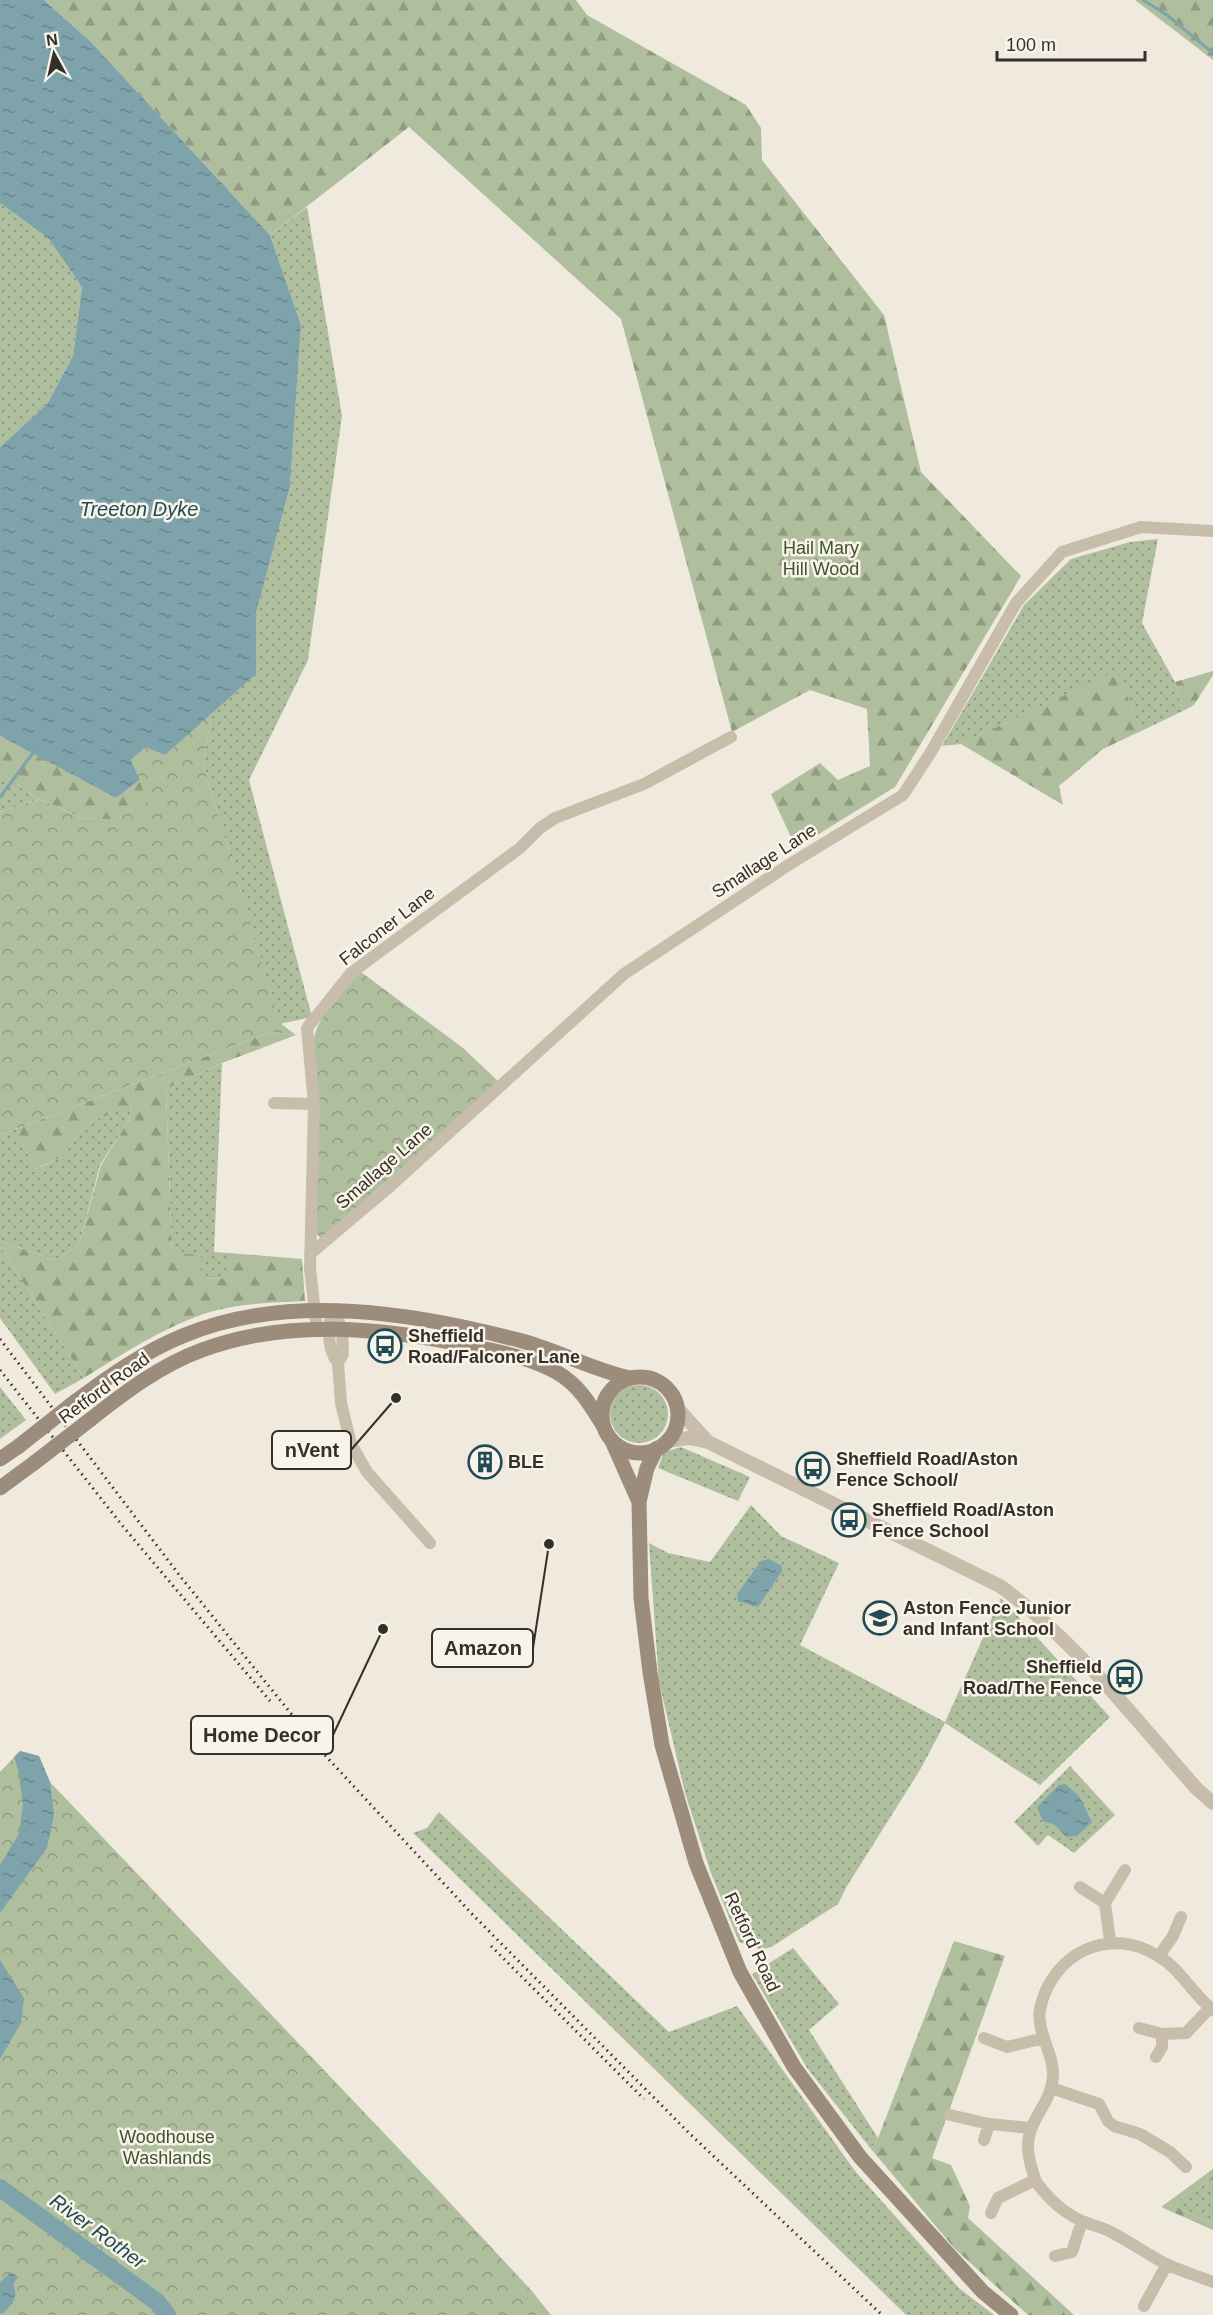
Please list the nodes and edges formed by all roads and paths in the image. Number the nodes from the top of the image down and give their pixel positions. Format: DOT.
graph roads {
  1 [pos="1213,531"];
  2 [pos="731,737"];
  3 [pos="274,1103"];
  4 [pos="314,1104"];
  5 [pos="310,1254"];
  6 [pos="316,1312"];
  7 [pos="334,1312"];
  8 [pos="329,1329"];
  9 [pos="630,1378"];
  10 [pos="677,1408"];
  11 [pos="607,1433"];
  12 [pos="708,1442"];
  13 [pos="662,1444"];
  14 [pos="0,1459"];
  15 [pos="0,1488"];
  16 [pos="639,1502"];
  17 [pos="430,1543"];
  18 [pos="1213,1803"];
  19 [pos="1125,1870"];
  20 [pos="1080,1887"];
  21 [pos="1105,1903"];
  22 [pos="1181,1917"];
  23 [pos="1110,1941"];
  24 [pos="1159,1956"];
  25 [pos="1211,2009"];
  26 [pos="1139,2028"];
  27 [pos="1162,2034"];
  28 [pos="984,2038"];
  29 [pos="1044,2038"];
  30 [pos="1156,2057"];
  31 [pos="1051,2088"];
  32 [pos="950,2115"];
  33 [pos="989,2124"];
  34 [pos="1030,2128"];
  35 [pos="984,2140"];
  36 [pos="1186,2167"];
  37 [pos="1035,2180"];
  38 [pos="991,2213"];
  39 [pos="1082,2221"];
  40 [pos="1055,2256"];
  41 [pos="1167,2264"];
  42 [pos="1213,2282"];
  43 [pos="1144,2306"];
  44 [pos="1011,2315"];
  1 -- 5 [label="street, Smallage Lane"];
  2 -- 4 [label="street, Falconer Lane"];
  3 -- 4 [label="street"];
  4 -- 5 [label="street, Falconer Lane"];
  5 -- 6 [label="street, Falconer Lane"];
  6 -- 7 [label="main road, Retford Road"];
  6 -- 8 [label="street, Falconer Lane"];
  6 -- 14 [label="main road, Retford Road, bridge"];
  7 -- 8 [label="street"];
  7 -- 9 [label="main road, Retford Road"];
  8 -- 11 [label="main road, Retford Road"];
  8 -- 15 [label="main road, Retford Road, bridge"];
  8 -- 17 [label="street, Falconer Lane"];
  9 -- 10 [label="main road"];
  9 -- 11 [label="main road"];
  10 -- 12 [label="street"];
  10 -- 13 [label="main road"];
  11 -- 13 [label="main road"];
  11 -- 16 [label="main road, Retford Road"];
  12 -- 13 [label="street"];
  12 -- 18 [label="street"];
  13 -- 16 [label="main road, Retford Road"];
  16 -- 44 [label="main road, Retford Road"];
  19 -- 21 [label="street"];
  20 -- 21 [label="street"];
  21 -- 23 [label="street"];
  22 -- 24 [label="street"];
  23 -- 24 [label="street"];
  23 -- 29 [label="street"];
  24 -- 25 [label="street"];
  25 -- 27 [label="street"];
  26 -- 27 [label="street"];
  27 -- 30 [label="street"];
  28 -- 29 [label="street"];
  29 -- 31 [label="street"];
  31 -- 34 [label="street"];
  31 -- 36 [label="street"];
  32 -- 33 [label="street"];
  33 -- 34 [label="street"];
  33 -- 35 [label="street"];
  34 -- 37 [label="street"];
  37 -- 38 [label="street"];
  37 -- 39 [label="street"];
  39 -- 40 [label="street"];
  39 -- 41 [label="street"];
  41 -- 42 [label="street"];
  41 -- 43 [label="street"];
}
